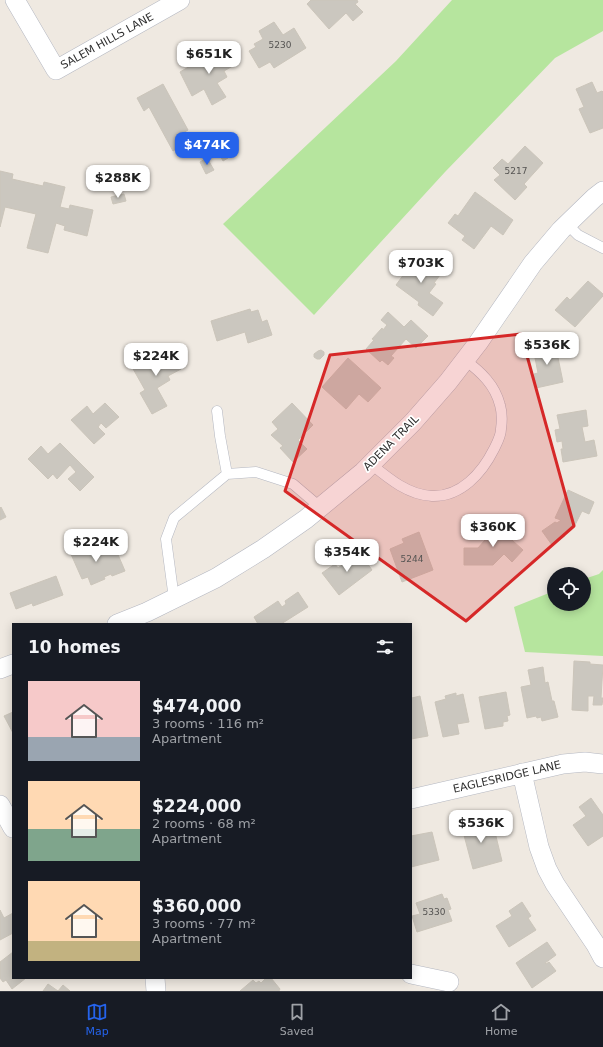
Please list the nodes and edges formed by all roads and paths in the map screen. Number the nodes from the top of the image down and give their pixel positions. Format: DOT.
graph roads {
  1 [pos="15,0"];
  2 [pos="180,0"];
  3 [pos="603,191"];
  4 [pos="567,224"];
  5 [pos="603,248"];
  6 [pos="466,360"];
  7 [pos="217,411"];
  8 [pos="371,464"];
  9 [pos="227,474"];
  10 [pos="320,507"];
  11 [pos="174,599"];
  12 [pos="120,623"];
  13 [pos="12,664"];
  14 [pos="0,669"];
  15 [pos="603,764"];
  16 [pos="522,773"];
  17 [pos="412,799"];
  18 [pos="0,805"];
  19 [pos="12,826"];
  20 [pos="603,958"];
  21 [pos="412,974"];
  22 [pos="156,979"];
  23 [pos="449,982"];
  24 [pos="156,991"];
  1 -- 2 [label="street, SALEM HILLS LANE"];
  3 -- 4 [label="street, ADENA TRAIL"];
  4 -- 5 [label="lane"];
  4 -- 6 [label="street, ADENA TRAIL"];
  6 -- 8 [label="street, ADENA TRAIL"];
  6 -- 8 [label="lane"];
  7 -- 9 [label="lane"];
  8 -- 10 [label="street, ADENA TRAIL"];
  9 -- 10 [label="lane"];
  9 -- 11 [label="lane"];
  10 -- 11 [label="street, ADENA TRAIL"];
  11 -- 12 [label="street, ADENA TRAIL"];
  13 -- 14 [label="street"];
  15 -- 16 [label="street, EAGLESRIDGE LANE"];
  16 -- 17 [label="street, EAGLESRIDGE LANE"];
  16 -- 20 [label="street"];
  18 -- 19 [label="street"];
  21 -- 23 [label="street"];
  22 -- 24 [label="street"];
}
